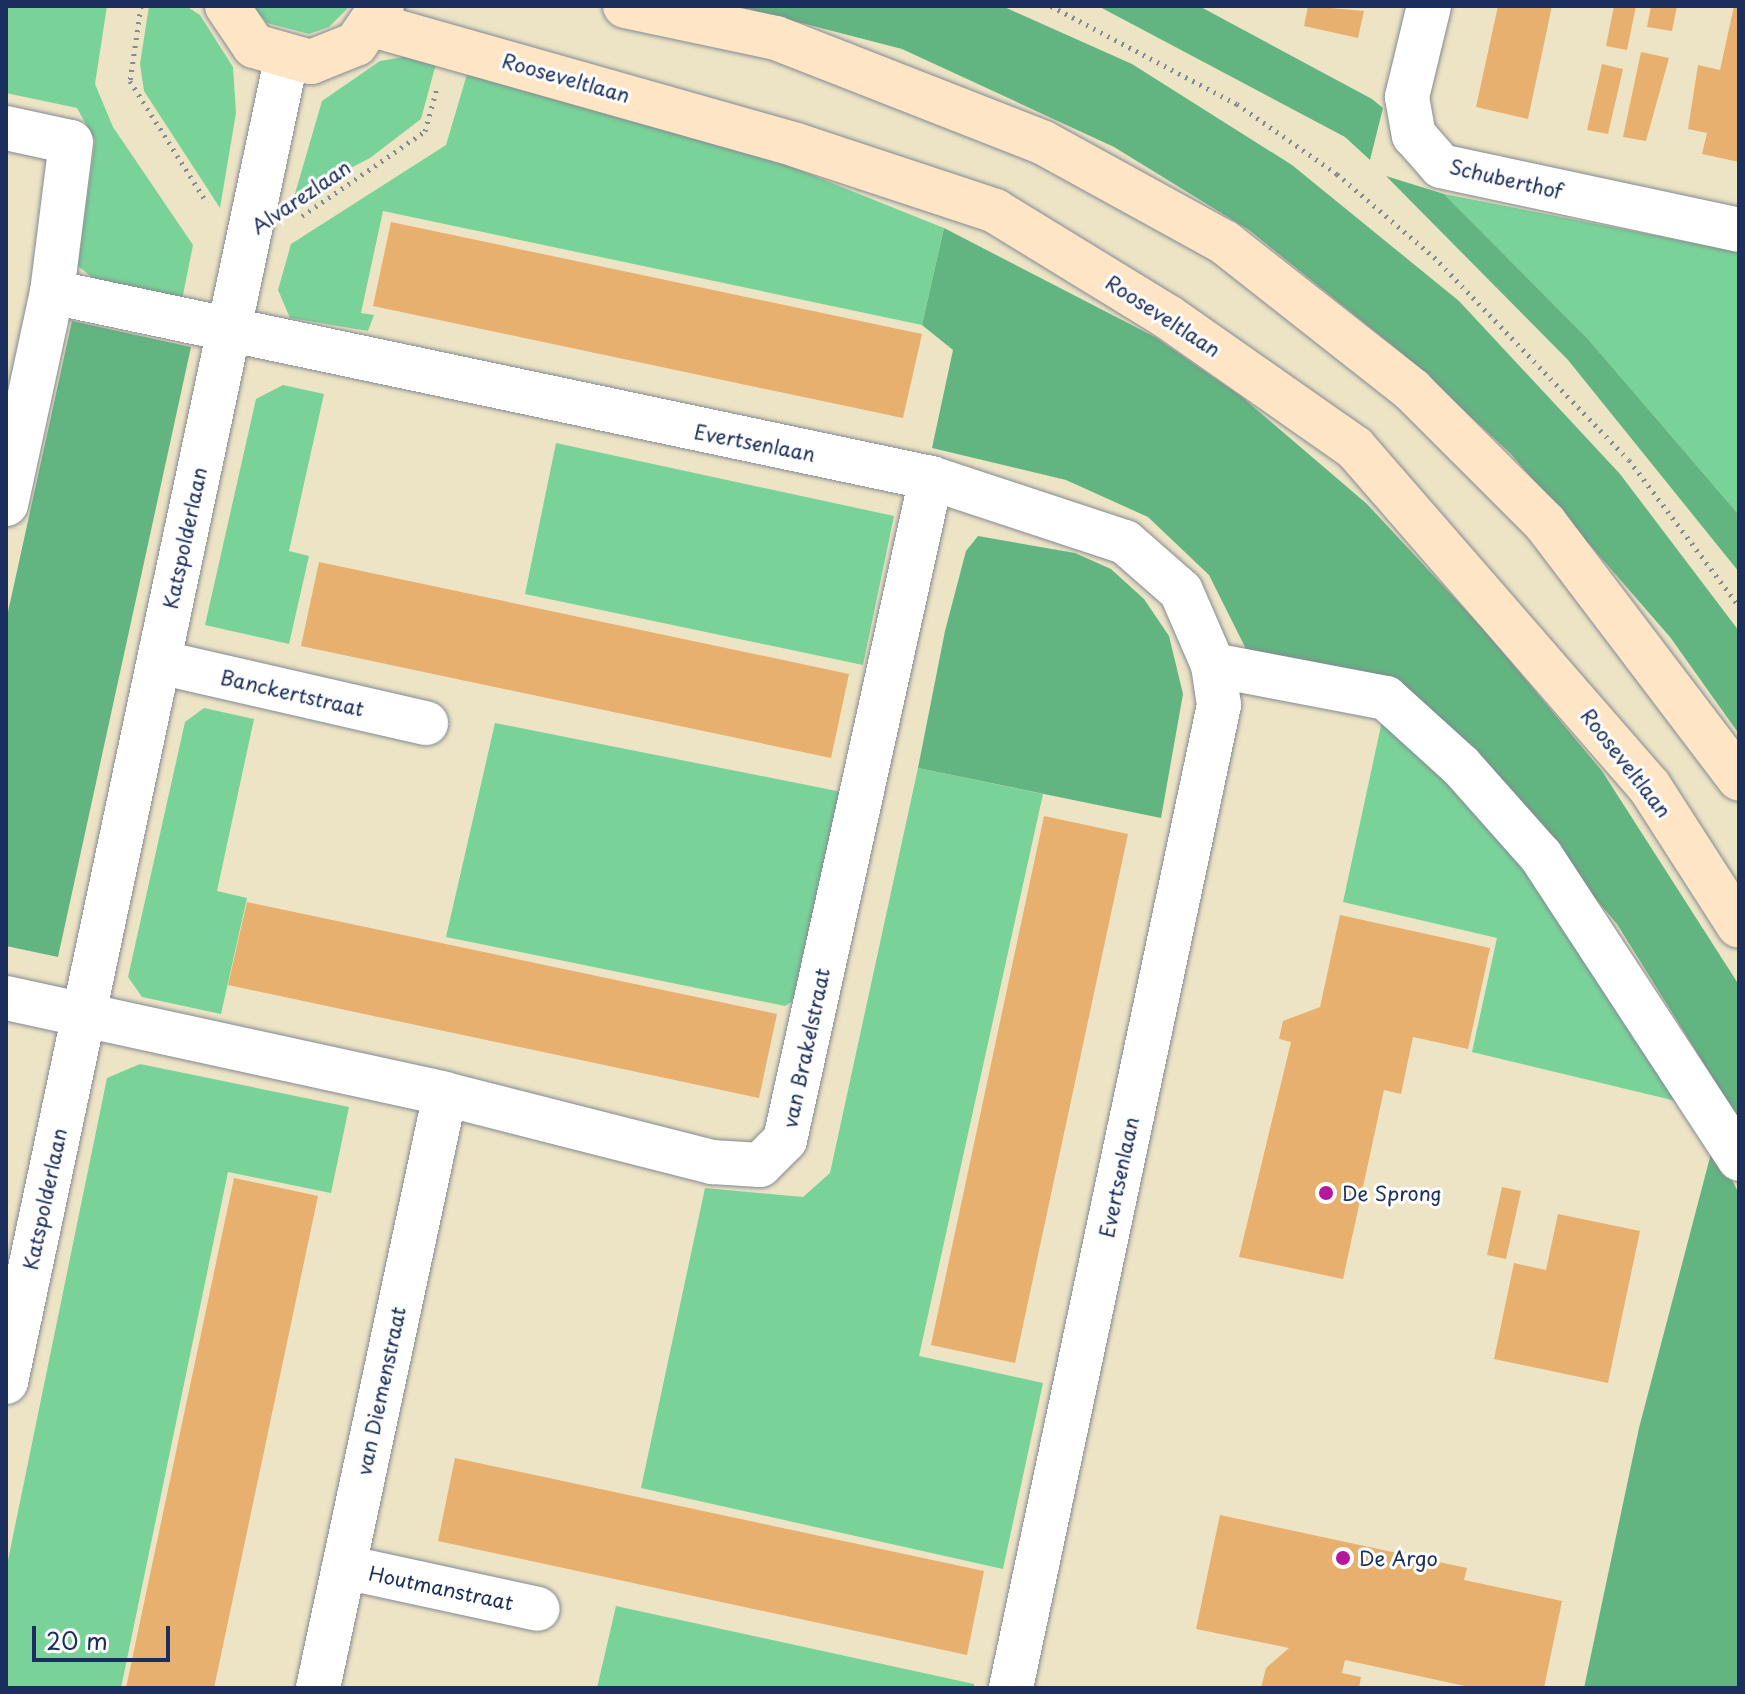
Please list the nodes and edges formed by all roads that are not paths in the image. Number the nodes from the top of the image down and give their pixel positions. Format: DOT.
graph roads {
  1 [pos="227,6"];
  2 [pos="625,6"];
  3 [pos="1429,6"];
  4 [pos="378,16"];
  5 [pos="286,60"];
  6 [pos="6,128"];
  7 [pos="1739,230"];
  8 [pos="52,292"];
  9 [pos="227,333"];
  10 [pos="931,478"];
  11 [pos="6,504"];
  12 [pos="159,662"];
  13 [pos="1213,665"];
  14 [pos="426,723"];
  15 [pos="1739,779"];
  16 [pos="1739,926"];
  17 [pos="6,998"];
  18 [pos="83,1017"];
  19 [pos="445,1094"];
  20 [pos="1739,1159"];
  21 [pos="6,1382"];
  22 [pos="344,1567"];
  23 [pos="538,1609"];
  24 [pos="318,1688"];
  25 [pos="1011,1688"];
  1 -- 5 [label="main road"];
  2 -- 15 [label="main road"];
  3 -- 7 [label="street, Schuberthof"];
  4 -- 5 [label="main road"];
  4 -- 16 [label="main road, Rooseveltlaan"];
  5 -- 9 [label="street, Katspolderlaan"];
  6 -- 8 [label="street"];
  8 -- 9 [label="street, Evertsenlaan"];
  8 -- 11 [label="street"];
  9 -- 10 [label="street, Evertsenlaan"];
  9 -- 12 [label="street, Katspolderlaan"];
  10 -- 13 [label="street, Evertsenlaan"];
  10 -- 19 [label="street, van Brakelstraat"];
  12 -- 14 [label="street, Banckertstraat"];
  12 -- 18 [label="street, Katspolderlaan"];
  13 -- 20 [label="street"];
  13 -- 25 [label="street, Evertsenlaan"];
  17 -- 18 [label="street"];
  18 -- 19 [label="street, van Brakelstraat"];
  18 -- 21 [label="street, Katspolderlaan"];
  19 -- 22 [label="street, van Diemenstraat"];
  22 -- 23 [label="street, Houtmanstraat"];
  22 -- 24 [label="street, van Diemenstraat"];
}
